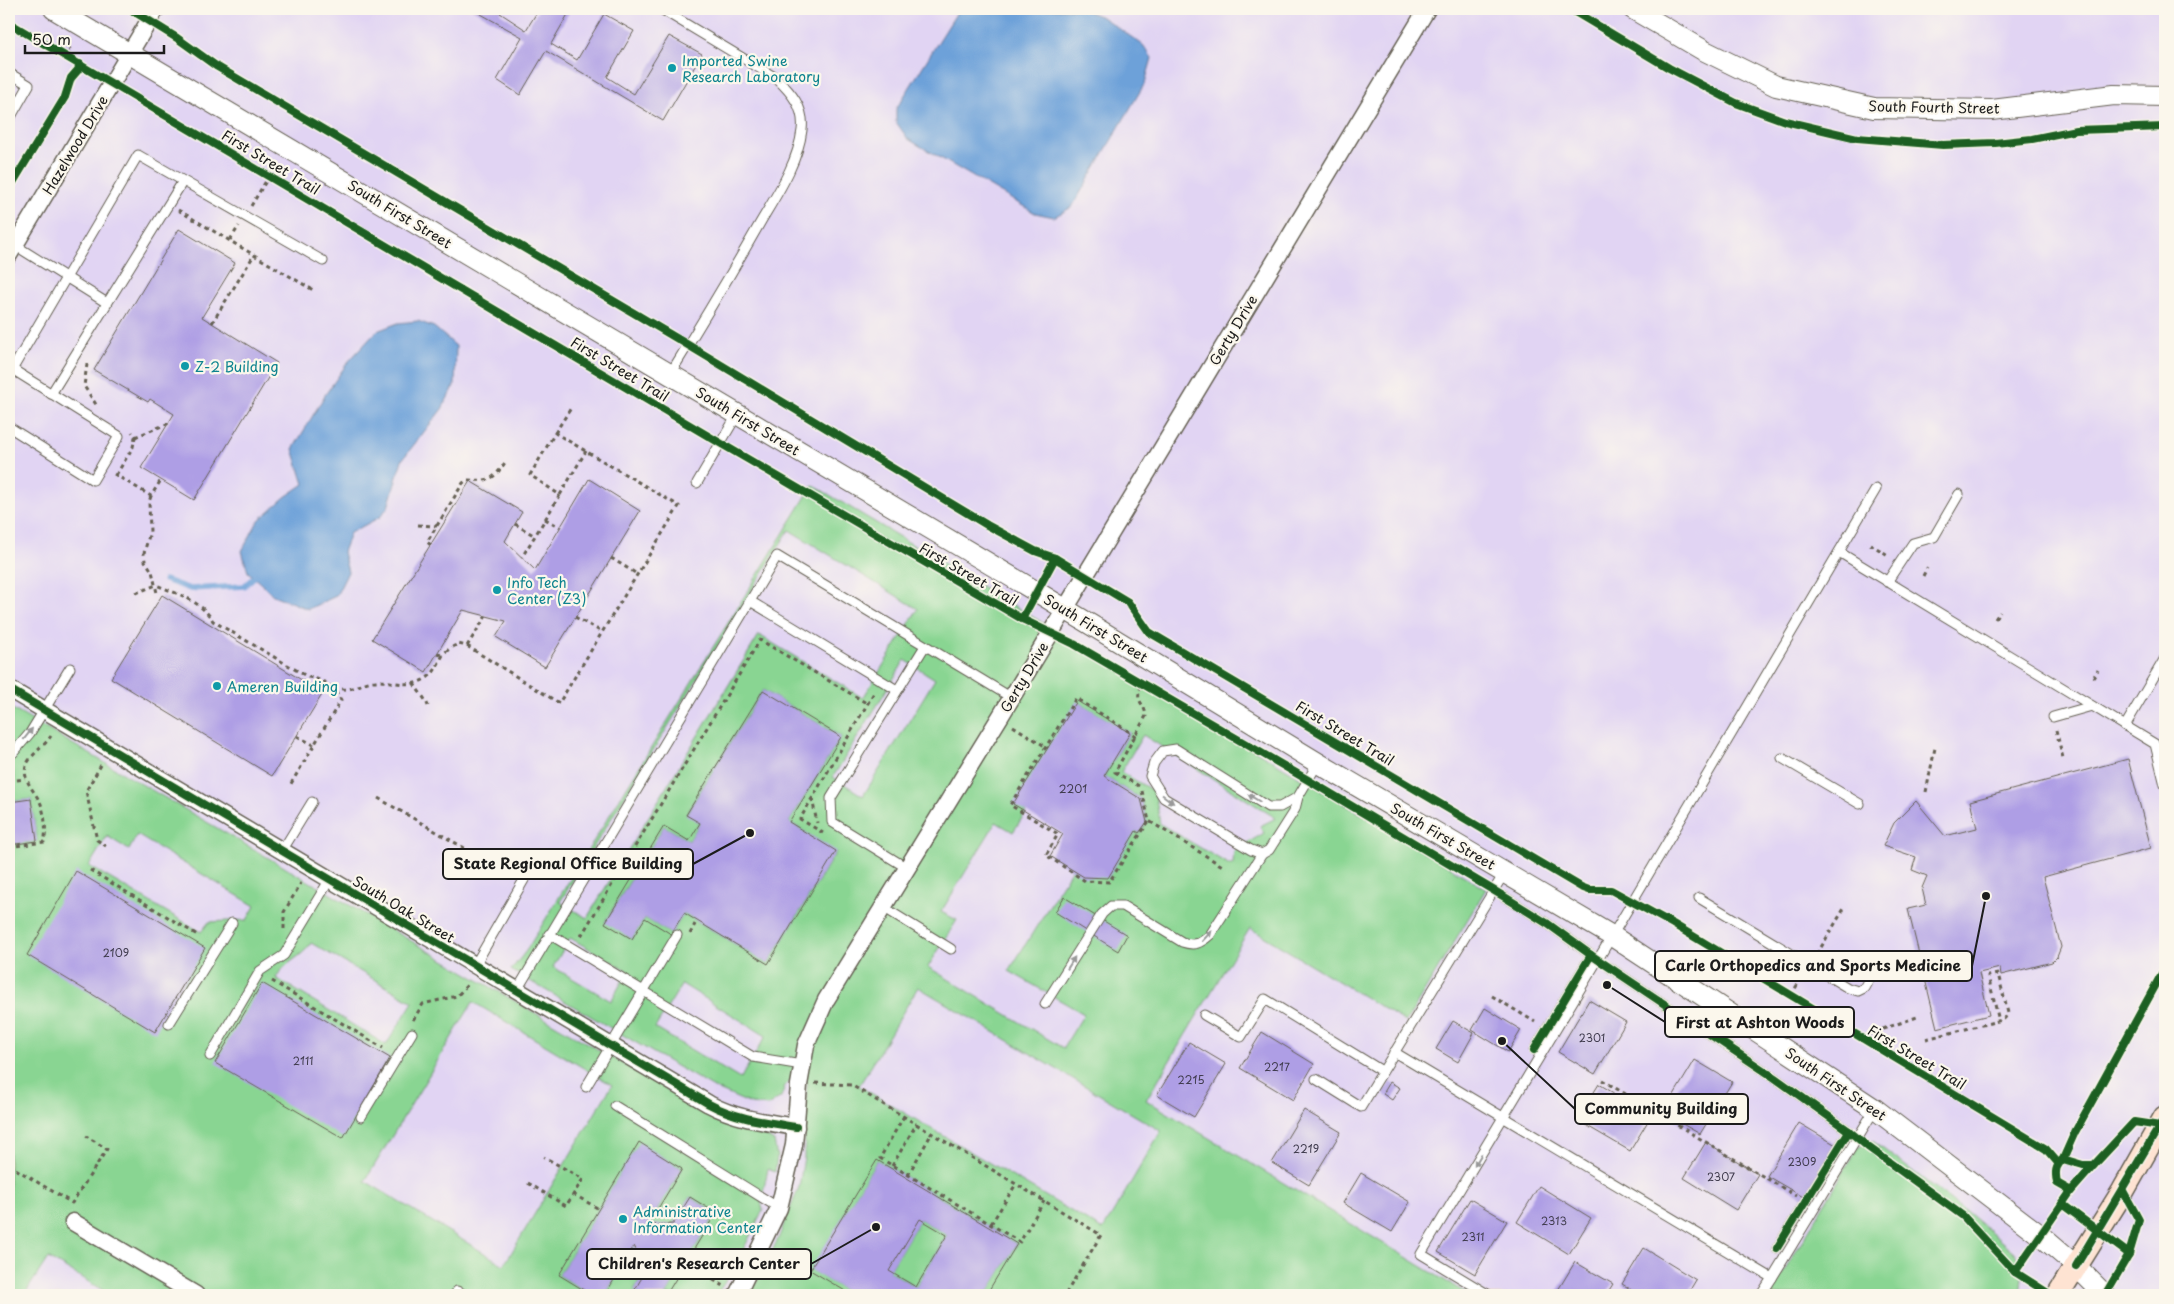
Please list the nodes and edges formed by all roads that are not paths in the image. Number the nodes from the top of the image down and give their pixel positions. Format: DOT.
graph roads {
  1 [pos="54,9"];
  2 [pos="156,9"];
  3 [pos="661,9"];
  4 [pos="1427,9"];
  5 [pos="1633,9"];
  6 [pos="130,53"];
  7 [pos="9,73"];
  8 [pos="2165,96"];
  9 [pos="9,120"];
  10 [pos="183,181"];
  11 [pos="11,247"];
  12 [pos="323,261"];
  13 [pos="67,277"];
  14 [pos="107,303"];
  15 [pos="10,372"];
  16 [pos="670,374"];
  17 [pos="51,394"];
  18 [pos="737,415"];
  19 [pos="9,427"];
  20 [pos="697,482"];
  21 [pos="1876,488"];
  22 [pos="1960,494"];
  23 [pos="1839,552"];
  24 [pos="1887,582"];
  25 [pos="750,601"];
  26 [pos="1065,609"];
  27 [pos="925,646"];
  28 [pos="2165,658"];
  29 [pos="70,668"];
  30 [pos="9,689"];
  31 [pos="897,690"];
  32 [pos="1012,698"];
  33 [pos="2092,706"];
  34 [pos="44,710"];
  35 [pos="2053,717"];
  36 [pos="2125,726"];
  37 [pos="9,754"];
  38 [pos="1782,758"];
  39 [pos="1318,763"];
  40 [pos="2165,785"];
  41 [pos="1298,797"];
  42 [pos="312,802"];
  43 [pos="1860,804"];
  44 [pos="282,851"];
  45 [pos="1262,854"];
  46 [pos="536,859"];
  47 [pos="907,868"];
  48 [pos="1505,872"];
  49 [pos="330,880"];
  50 [pos="1502,896"];
  51 [pos="1699,898"];
  52 [pos="883,908"];
  53 [pos="232,923"];
  54 [pos="549,934"];
  55 [pos="677,935"];
  56 [pos="1612,936"];
  57 [pos="951,949"];
  58 [pos="475,965"];
  59 [pos="1609,967"];
  60 [pos="1871,975"];
  61 [pos="516,990"];
  62 [pos="644,991"];
  63 [pos="1045,1004"];
  64 [pos="1204,1015"];
  65 [pos="169,1024"];
  66 [pos="412,1033"];
  67 [pos="611,1046"];
  68 [pos="1534,1050"];
  69 [pos="1394,1052"];
  70 [pos="210,1056"];
  71 [pos="802,1065"];
  72 [pos="1382,1071"];
  73 [pos="1316,1079"];
  74 [pos="586,1086"];
  75 [pos="615,1106"];
  76 [pos="1875,1109"];
  77 [pos="361,1117"];
  78 [pos="2165,1117"];
  79 [pos="1504,1118"];
  80 [pos="796,1127"];
  81 [pos="779,1208"];
  82 [pos="73,1222"];
  83 [pos="1777,1248"];
  84 [pos="2076,1266"];
  85 [pos="1772,1278"];
  86 [pos="196,1295"];
  87 [pos="455,1295"];
  88 [pos="465,1295"];
  89 [pos="737,1295"];
  90 [pos="1489,1295"];
  91 [pos="1761,1295"];
  92 [pos="2058,1295"];
  93 [pos="2105,1295"];
  1 -- 6 [label="street, South First Street"];
  2 -- 6 [label="street, Hazelwood Drive"];
  3 -- 16 [label="lane"];
  4 -- 26 [label="street, Gerty Drive"];
  5 -- 8 [label="street, South Fourth Street"];
  6 -- 11 [label="street, Hazelwood Drive"];
  6 -- 16 [label="street, South First Street"];
  7 -- 9 [label="lane"];
  10 -- 12 [label="lane"];
  10 -- 13 [label="lane"];
  10 -- 14 [label="lane"];
  11 -- 13 [label="lane"];
  13 -- 14 [label="lane"];
  13 -- 15 [label="lane"];
  14 -- 17 [label="lane"];
  15 -- 17 [label="lane"];
  16 -- 18 [label="street, South First Street"];
  17 -- 19 [label="lane"];
  18 -- 20 [label="lane"];
  18 -- 26 [label="street, South First Street"];
  21 -- 23 [label="lane"];
  22 -- 24 [label="lane"];
  23 -- 24 [label="lane"];
  23 -- 56 [label="lane"];
  24 -- 33 [label="lane"];
  25 -- 27 [label="lane"];
  25 -- 31 [label="lane"];
  25 -- 54 [label="lane"];
  26 -- 32 [label="street, Gerty Drive"];
  26 -- 39 [label="street, South First Street"];
  27 -- 31 [label="lane"];
  27 -- 32 [label="lane"];
  28 -- 36 [label="lane"];
  29 -- 34 [label="lane"];
  30 -- 34 [label="street, South Oak Street"];
  31 -- 47 [label="lane"];
  32 -- 47 [label="street, Gerty Drive"];
  33 -- 35 [label="lane"];
  33 -- 36 [label="lane"];
  37 -- 34 [label="lane, one-way"];
  34 -- 44 [label="street, South Oak Street"];
  36 -- 40 [label="lane"];
  38 -- 43 [label="lane"];
  39 -- 41 [label="lane"];
  39 -- 48 [label="street, South First Street"];
  41 -- 45 [label="lane"];
  41 -- 45 [label="lane, one-way"];
  42 -- 44 [label="lane"];
  44 -- 49 [label="street, South Oak Street"];
  63 -- 45 [label="lane, one-way"];
  46 -- 58 [label="lane"];
  47 -- 52 [label="street, Gerty Drive"];
  48 -- 56 [label="street, South First Street"];
  48 -- 69 [label="lane"];
  49 -- 58 [label="street, South Oak Street"];
  49 -- 70 [label="lane"];
  50 -- 68 [label="lane"];
  51 -- 60 [label="lane"];
  52 -- 57 [label="lane"];
  52 -- 71 [label="street, Gerty Drive"];
  53 -- 65 [label="lane"];
  54 -- 61 [label="lane"];
  54 -- 62 [label="lane"];
  55 -- 62 [label="lane"];
  56 -- 76 [label="street, South First Street"];
  56 -- 79 [label="lane"];
  58 -- 61 [label="street, South Oak Street"];
  59 -- 83 [label="lane"];
  61 -- 67 [label="street, South Oak Street"];
  62 -- 67 [label="lane"];
  62 -- 71 [label="lane"];
  64 -- 72 [label="lane"];
  66 -- 77 [label="lane"];
  67 -- 74 [label="lane"];
  67 -- 80 [label="street, South Oak Street"];
  69 -- 72 [label="lane"];
  69 -- 79 [label="lane"];
  71 -- 80 [label="street, Gerty Drive"];
  72 -- 73 [label="lane"];
  75 -- 81 [label="lane"];
  76 -- 84 [label="street, South First Street"];
  76 -- 85 [label="lane"];
  78 -- 84 [label="main road"];
  79 -- 85 [label="lane"];
  79 -- 90 [label="lane, one-way"];
  80 -- 81 [label="street, Gerty Drive"];
  81 -- 89 [label="street, Gerty Drive"];
  82 -- 86 [label="street"];
  84 -- 92 [label="main road"];
  84 -- 93 [label="street, South First Street"];
  85 -- 91 [label="lane"];
  87 -- 88 [label="lane"];
}
